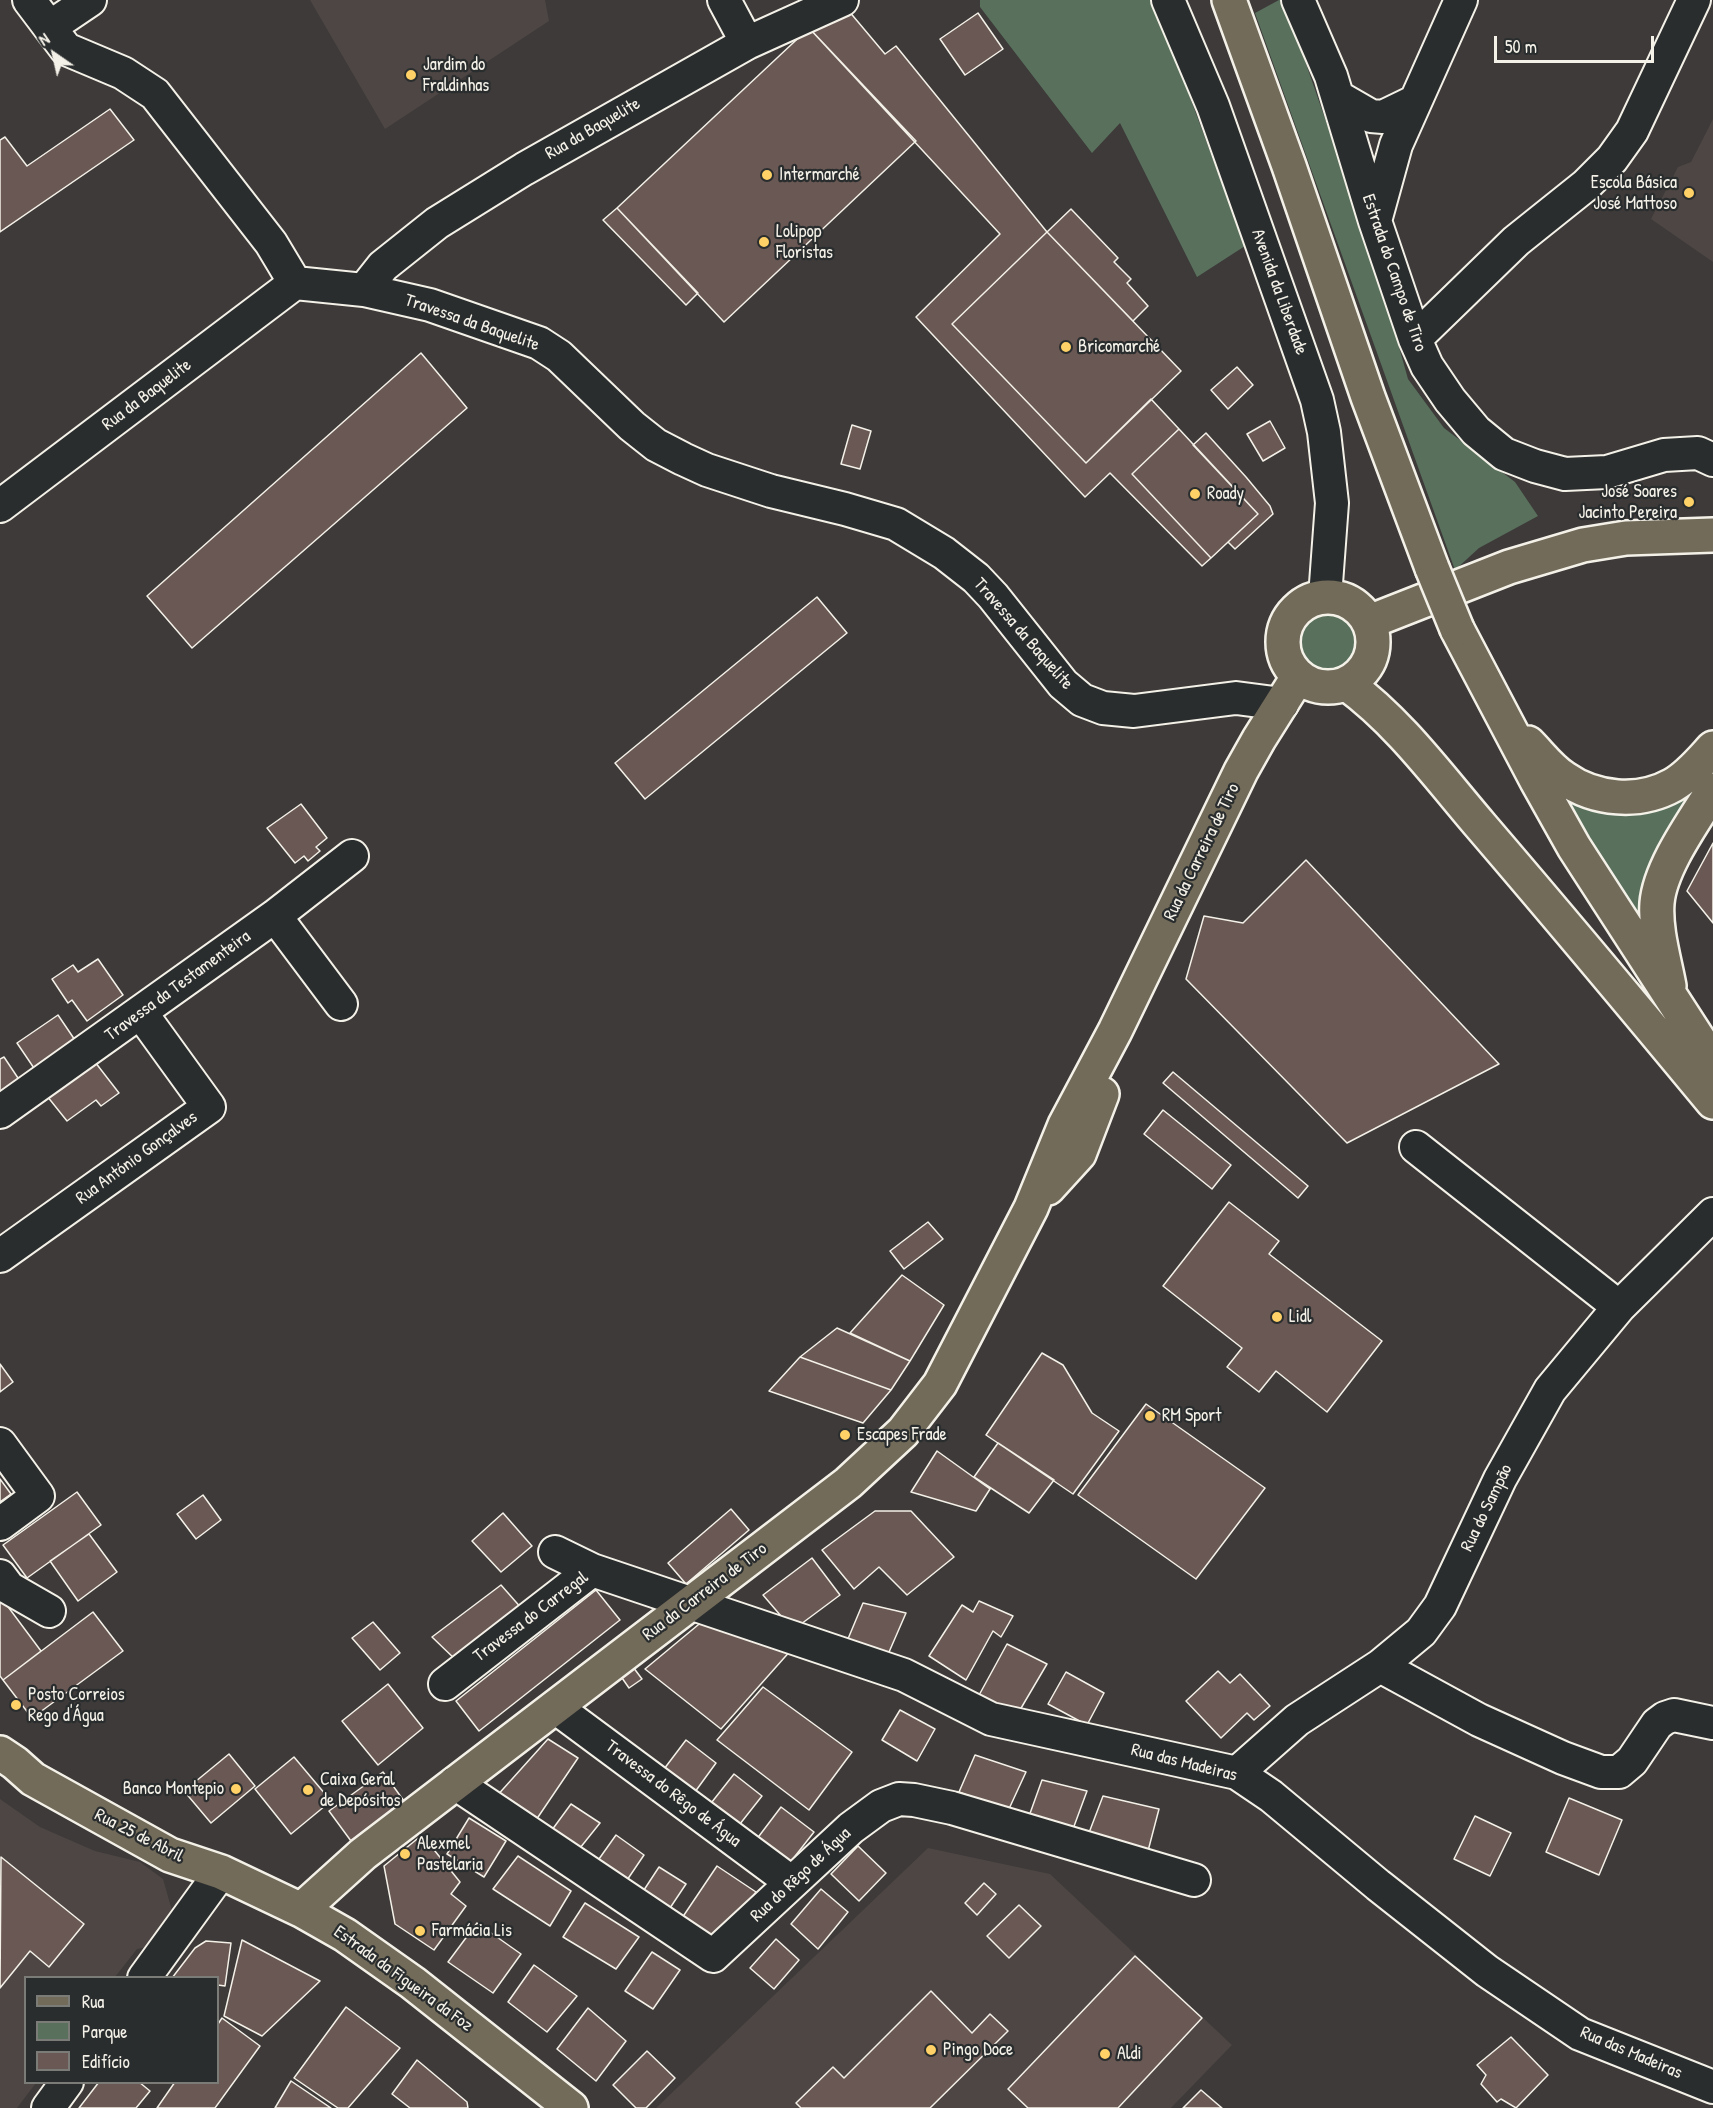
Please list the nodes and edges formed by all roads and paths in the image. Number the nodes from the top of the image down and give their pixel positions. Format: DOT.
graph roads {
  1 [pos="30,0"];
  2 [pos="90,0"];
  3 [pos="724,0"];
  4 [pos="842,0"];
  5 [pos="1168,0"];
  6 [pos="1229,0"];
  7 [pos="1299,0"];
  8 [pos="1461,0"];
  9 [pos="1694,0"];
  10 [pos="50,27"];
  11 [pos="747,43"];
  12 [pos="1338,97"];
  13 [pos="1414,102"];
  14 [pos="1374,220"];
  15 [pos="295,283"];
  16 [pos="364,290"];
  17 [pos="1415,339"];
  18 [pos="1713,460"];
  19 [pos="0,506"];
  20 [pos="1713,536"];
  21 [pos="1325,597"];
  22 [pos="1369,622"];
  23 [pos="1347,684"];
  24 [pos="1290,690"];
  25 [pos="1500,713"];
  26 [pos="1713,748"];
  27 [pos="1713,790"];
  28 [pos="352,856"];
  29 [pos="275,916"];
  30 [pos="1672,999"];
  31 [pos="341,1004"];
  32 [pos="141,1013"];
  33 [pos="1713,1062"];
  34 [pos="1713,1102"];
  35 [pos="0,1112"];
  36 [pos="1416,1147"];
  37 [pos="1713,1214"];
  38 [pos="0,1256"];
  39 [pos="1619,1307"];
  40 [pos="0,1444"];
  41 [pos="0,1524"];
  42 [pos="555,1552"];
  43 [pos="592,1570"];
  44 [pos="0,1576"];
  45 [pos="691,1604"];
  46 [pos="49,1611"];
  47 [pos="1380,1666"];
  48 [pos="445,1684"];
  49 [pos="555,1707"];
  50 [pos="1713,1723"];
  51 [pos="7,1758"];
  52 [pos="1237,1773"];
  53 [pos="455,1783"];
  54 [pos="221,1872"];
  55 [pos="1194,1880"];
  56 [pos="792,1882"];
  57 [pos="301,1910"];
  58 [pos="145,1976"];
  59 [pos="66,2084"];
  60 [pos="1713,2087"];
  61 [pos="563,2105"];
  62 [pos="48,2108"];
  1 -- 10 [label="street"];
  2 -- 10 [label="street"];
  3 -- 11 [label="street"];
  4 -- 11 [label="street, Rua da Baquelite"];
  5 -- 21 [label="street, Avenida da Liberdade"];
  6 -- 25 [label="main road, bridge"];
  7 -- 12 [label="street, Estrada do Campo de Tiro"];
  8 -- 13 [label="street"];
  9 -- 17 [label="street"];
  10 -- 15 [label="street"];
  11 -- 16 [label="street, Rua da Baquelite"];
  12 -- 13 [label="street"];
  12 -- 14 [label="street, Estrada do Campo de Tiro"];
  13 -- 14 [label="street"];
  14 -- 17 [label="street, Estrada do Campo de Tiro"];
  15 -- 16 [label="street, Travessa da Baquelite"];
  15 -- 19 [label="street, Rua da Baquelite"];
  16 -- 24 [label="street, Travessa da Baquelite"];
  17 -- 18 [label="street, Estrada do Campo de Tiro"];
  20 -- 22 [label="main road"];
  21 -- 22 [label="main road"];
  21 -- 24 [label="main road"];
  22 -- 23 [label="main road"];
  23 -- 24 [label="main road"];
  23 -- 34 [label="main road"];
  24 -- 45 [label="main road, Rua da Carreira de Tiro"];
  25 -- 26 [label="main road"];
  25 -- 30 [label="main road"];
  27 -- 30 [label="main road"];
  28 -- 29 [label="street, Travessa da Testamenteira"];
  29 -- 31 [label="street"];
  29 -- 32 [label="street, Travessa da Testamenteira"];
  30 -- 33 [label="main road"];
  32 -- 35 [label="street, Travessa da Testamenteira"];
  32 -- 38 [label="street, Rua António Gonçalves"];
  36 -- 39 [label="street"];
  37 -- 39 [label="street, Rua do Sampão"];
  39 -- 47 [label="street, Rua do Sampão"];
  40 -- 41 [label="street"];
  42 -- 43 [label="street"];
  43 -- 45 [label="street, Travessa do Carregal"];
  43 -- 48 [label="street, Travessa do Carregal"];
  44 -- 46 [label="street"];
  45 -- 49 [label="main road, Rua da Carreira de Tiro"];
  45 -- 52 [label="street, Rua das Madeiras"];
  47 -- 50 [label="street"];
  47 -- 52 [label="street, Rua do Sampão"];
  49 -- 53 [label="main road, Rua da Carreira de Tiro"];
  49 -- 56 [label="street, Travessa do Rêgo de Água"];
  51 -- 54 [label="main road, Rua 25 de Abril"];
  52 -- 60 [label="street, Rua das Madeiras"];
  53 -- 56 [label="street, Rua do Rêgo de Água"];
  53 -- 57 [label="main road, Rua da Carreira de Tiro"];
  54 -- 57 [label="main road, Estrada da Figueira da Foz"];
  54 -- 58 [label="street"];
  55 -- 56 [label="street, Rua do Rêgo de Água"];
  57 -- 61 [label="main road, Estrada da Figueira da Foz"];
  59 -- 62 [label="street"];
}
